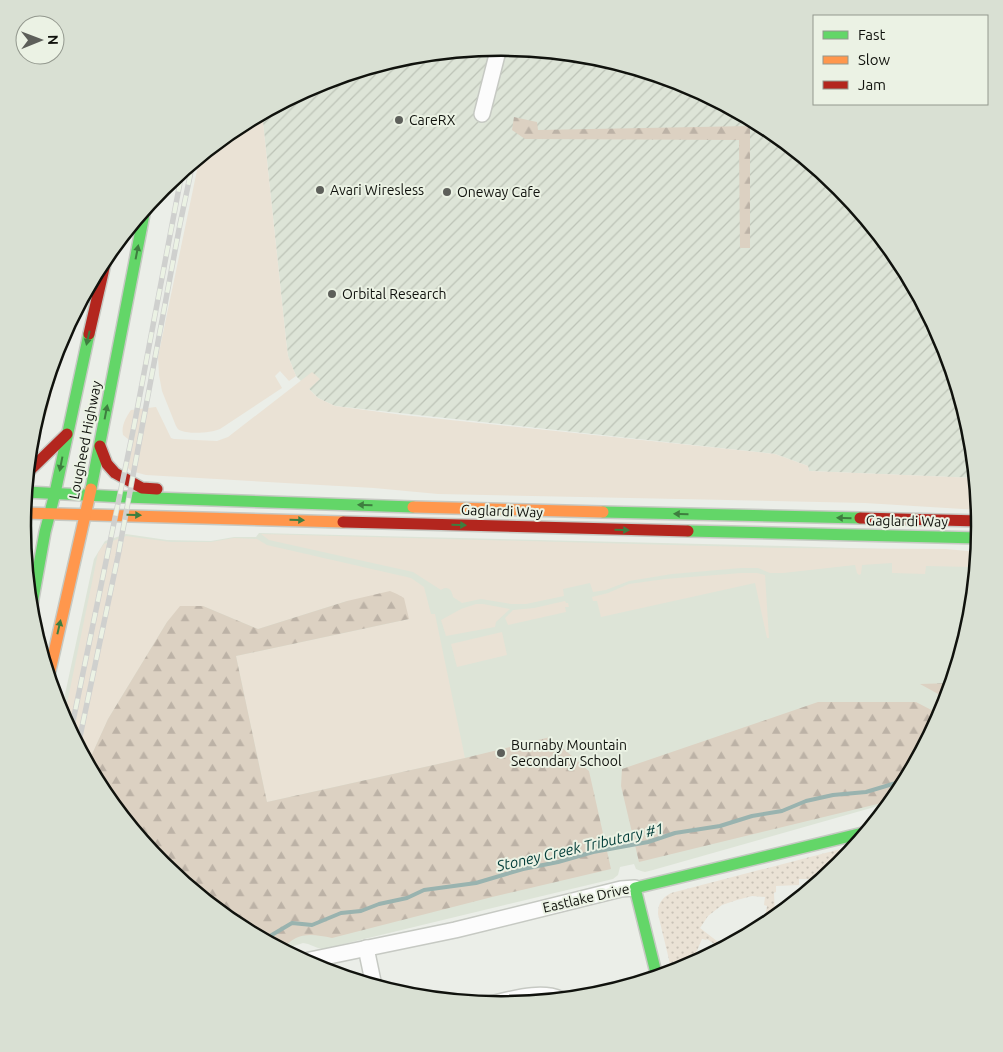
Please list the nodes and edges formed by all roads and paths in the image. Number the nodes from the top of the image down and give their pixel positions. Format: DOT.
graph roads {
  1 [pos="497,56"];
  2 [pos="482,114"];
  3 [pos="142,223"];
  4 [pos="102,279"];
  5 [pos="67,434"];
  6 [pos="100,446"];
  7 [pos="35,464"];
  8 [pos="32,492"];
  9 [pos="55,493"];
  10 [pos="90,494"];
  11 [pos="216,500"];
  12 [pos="31,513"];
  13 [pos="50,513"];
  14 [pos="86,514"];
  15 [pos="972,521"];
  16 [pos="972,538"];
  17 [pos="32,546"];
  18 [pos="41,554"];
  19 [pos="35,587"];
  20 [pos="51,661"];
  21 [pos="856,835"];
  22 [pos="635,888"];
  23 [pos="366,948"];
  24 [pos="318,958"];
  25 [pos="655,970"];
  26 [pos="372,978"];
  1 -- 2 [label="street"];
  6 -- 3 [label="main road, Lougheed Highway, one-way"];
  4 -- 5 [label="main road, Lougheed Highway, one-way"];
  5 -- 7 [label="main road"];
  5 -- 9 [label="main road, Lougheed Highway, one-way"];
  6 -- 10 [label="main road, Lougheed Highway"];
  6 -- 11 [label="main road"];
  8 -- 9 [label="main road, Gaglardi Way"];
  9 -- 10 [label="main road, Gaglardi Way"];
  9 -- 13 [label="main road, Lougheed Highway"];
  10 -- 11 [label="main road, Gaglardi Way"];
  10 -- 14 [label="main road, Lougheed Highway"];
  15 -- 11 [label="main road, Gaglardi Way, one-way"];
  12 -- 13 [label="main road, Gaglardi Way"];
  13 -- 14 [label="main road, Gaglardi Way"];
  13 -- 18 [label="main road, Lougheed Highway"];
  14 -- 16 [label="main road, Gaglardi Way, one-way"];
  20 -- 14 [label="main road, Lougheed Highway, one-way"];
  17 -- 18 [label="main road"];
  18 -- 19 [label="main road, Lougheed Highway"];
  21 -- 22 [label="main road, Eastlake Drive"];
  22 -- 23 [label="street, Eastlake Drive"];
  22 -- 25 [label="main road"];
  23 -- 24 [label="street, Eastlake Drive"];
  23 -- 26 [label="street"];
}
